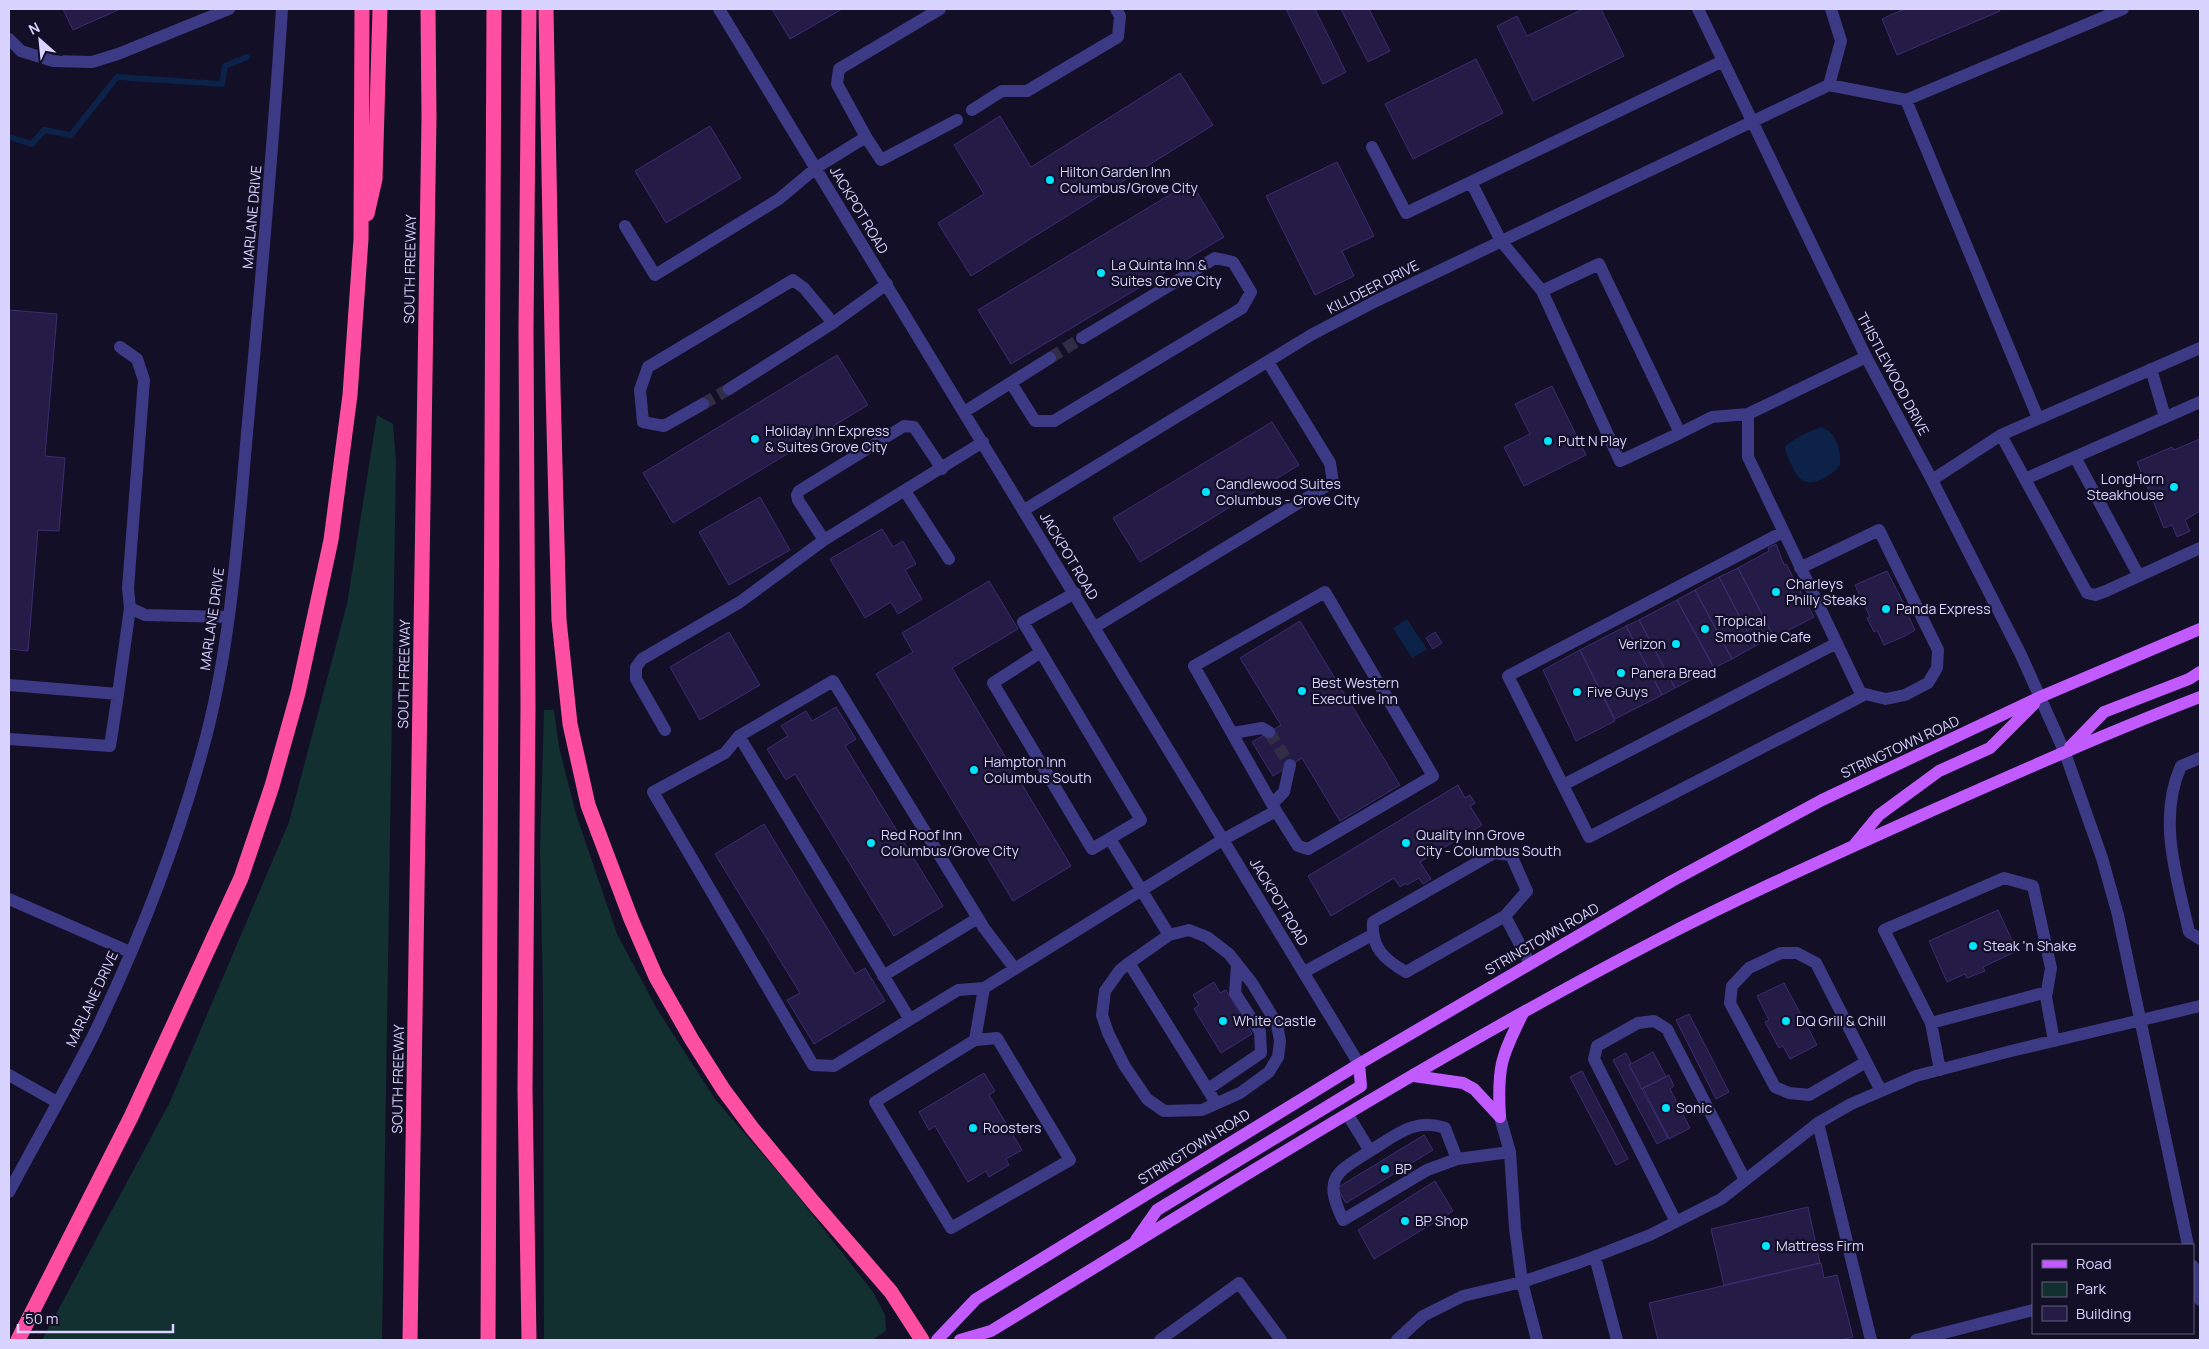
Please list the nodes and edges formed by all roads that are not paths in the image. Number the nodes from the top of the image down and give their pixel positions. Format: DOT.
graph roads {
  1 [pos="282,9"];
  2 [pos="362,9"];
  3 [pos="380,9"];
  4 [pos="428,9"];
  5 [pos="494,9"];
  6 [pos="529,9"];
  7 [pos="546,9"];
  8 [pos="719,9"];
  9 [pos="940,9"];
  10 [pos="1116,9"];
  11 [pos="1698,9"];
  12 [pos="1831,9"];
  13 [pos="2123,9"];
  14 [pos="223,10"];
  15 [pos="9,39"];
  16 [pos="1722,60"];
  17 [pos="1829,85"];
  18 [pos="1906,100"];
  19 [pos="972,110"];
  20 [pos="957,120"];
  21 [pos="1751,121"];
  22 [pos="866,137"];
  23 [pos="1372,147"];
  24 [pos="816,168"];
  25 [pos="1471,182"];
  26 [pos="625,226"];
  27 [pos="362,239"];
  28 [pos="1501,241"];
  29 [pos="887,284"];
  30 [pos="1542,291"];
  31 [pos="833,323"];
  32 [pos="1082,338"];
  33 [pos="120,347"];
  34 [pos="2200,348"];
  35 [pos="1866,357"];
  36 [pos="1050,358"];
  37 [pos="1268,362"];
  38 [pos="2151,369"];
  39 [pos="1011,383"];
  40 [pos="729,389"];
  41 [pos="2200,402"];
  42 [pos="703,404"];
  43 [pos="964,412"];
  44 [pos="1748,414"];
  45 [pos="2165,417"];
  46 [pos="2038,418"];
  47 [pos="1680,433"];
  48 [pos="2001,435"];
  49 [pos="983,442"];
  50 [pos="2075,457"];
  51 [pos="942,469"];
  52 [pos="2025,479"];
  53 [pos="1932,480"];
  54 [pos="905,491"];
  55 [pos="1024,510"];
  56 [pos="1783,532"];
  57 [pos="824,540"];
  58 [pos="2200,548"];
  59 [pos="949,559"];
  60 [pos="1800,568"];
  61 [pos="2139,576"];
  62 [pos="1074,593"];
  63 [pos="130,608"];
  64 [pos="228,617"];
  65 [pos="1096,628"];
  66 [pos="2200,629"];
  67 [pos="1837,643"];
  68 [pos="1041,652"];
  69 [pos="2200,672"];
  70 [pos="9,685"];
  71 [pos="1861,693"];
  72 [pos="118,694"];
  73 [pos="2040,697"];
  74 [pos="2200,697"];
  75 [pos="665,730"];
  76 [pos="1269,732"];
  77 [pos="1232,733"];
  78 [pos="739,736"];
  79 [pos="9,738"];
  80 [pos="2065,753"];
  81 [pos="2200,758"];
  82 [pos="1290,766"];
  83 [pos="1563,785"];
  84 [pos="1274,807"];
  85 [pos="1110,839"];
  86 [pos="1224,839"];
  87 [pos="1853,846"];
  88 [pos="1141,890"];
  89 [pos="9,899"];
  90 [pos="1505,916"];
  91 [pos="978,918"];
  92 [pos="1169,935"];
  93 [pos="1372,935"];
  94 [pos="2200,939"];
  95 [pos="130,952"];
  96 [pos="1129,963"];
  97 [pos="1530,964"];
  98 [pos="1238,965"];
  99 [pos="1015,968"];
  100 [pos="1304,972"];
  101 [pos="883,976"];
  102 [pos="984,988"];
  103 [pos="2047,992"];
  104 [pos="2200,1006"];
  105 [pos="1524,1013"];
  106 [pos="909,1018"];
  107 [pos="2139,1022"];
  108 [pos="1931,1023"];
  109 [pos="975,1040"];
  110 [pos="2054,1041"];
  111 [pos="1866,1062"];
  112 [pos="1359,1064"];
  113 [pos="1940,1070"];
  114 [pos="9,1075"];
  115 [pos="1414,1076"];
  116 [pos="1208,1089"];
  117 [pos="1881,1092"];
  118 [pos="57,1102"];
  119 [pos="1216,1103"];
  120 [pos="1348,1115"];
  121 [pos="1500,1117"];
  122 [pos="1818,1123"];
  123 [pos="1370,1151"];
  124 [pos="1510,1152"];
  125 [pos="1457,1159"];
  126 [pos="1745,1180"];
  127 [pos="9,1192"];
  128 [pos="1676,1222"];
  129 [pos="2188,1244"];
  130 [pos="1133,1245"];
  131 [pos="1594,1257"];
  132 [pos="2194,1273"];
  133 [pos="1522,1282"];
  134 [pos="2200,1300"];
  135 [pos="2032,1310"];
  136 [pos="1400,1339"];
  137 [pos="18,1340"];
  138 [pos="410,1340"];
  139 [pos="488,1340"];
  140 [pos="529,1340"];
  141 [pos="922,1340"];
  142 [pos="937,1340"];
  143 [pos="960,1340"];
  144 [pos="1160,1340"];
  145 [pos="1281,1340"];
  146 [pos="1536,1340"];
  147 [pos="1617,1340"];
  148 [pos="1871,1340"];
  149 [pos="1916,1340"];
  1 -- 64 [label="street, MARLANE DRIVE"];
  2 -- 27 [label="highway"];
  3 -- 27 [label="highway"];
  4 -- 138 [label="highway, SOUTH FREEWAY"];
  5 -- 139 [label="highway"];
  6 -- 140 [label="highway"];
  7 -- 141 [label="highway"];
  8 -- 24 [label="street, JACKPOT ROAD"];
  9 -- 22 [label="street"];
  10 -- 19 [label="street"];
  11 -- 16 [label="street, THISTLEWOOD DRIVE"];
  12 -- 17 [label="street"];
  13 -- 18 [label="street"];
  14 -- 15 [label="street"];
  16 -- 21 [label="street, THISTLEWOOD DRIVE"];
  16 -- 25 [label="street"];
  17 -- 18 [label="street"];
  17 -- 21 [label="street, KILLDEER DRIVE"];
  18 -- 46 [label="street"];
  20 -- 22 [label="street"];
  21 -- 28 [label="street, KILLDEER DRIVE"];
  21 -- 35 [label="street, THISTLEWOOD DRIVE"];
  22 -- 24 [label="street"];
  23 -- 25 [label="street"];
  24 -- 26 [label="street"];
  24 -- 29 [label="street, JACKPOT ROAD"];
  25 -- 28 [label="street"];
  27 -- 137 [label="highway"];
  28 -- 30 [label="street"];
  28 -- 37 [label="street, KILLDEER DRIVE"];
  29 -- 31 [label="street"];
  29 -- 43 [label="street, JACKPOT ROAD"];
  30 -- 47 [label="street"];
  30 -- 47 [label="street"];
  31 -- 40 [label="street"];
  31 -- 42 [label="street"];
  32 -- 39 [label="street"];
  33 -- 63 [label="street"];
  34 -- 38 [label="street"];
  35 -- 44 [label="street"];
  35 -- 53 [label="street, THISTLEWOOD DRIVE"];
  36 -- 39 [label="street"];
  37 -- 55 [label="street, KILLDEER DRIVE"];
  37 -- 65 [label="street"];
  38 -- 45 [label="street"];
  38 -- 46 [label="street"];
  39 -- 43 [label="street"];
  41 -- 45 [label="street"];
  43 -- 49 [label="street, JACKPOT ROAD"];
  44 -- 47 [label="street"];
  44 -- 56 [label="street"];
  45 -- 50 [label="street"];
  46 -- 48 [label="street"];
  48 -- 52 [label="street"];
  48 -- 53 [label="street"];
  49 -- 51 [label="street"];
  49 -- 55 [label="street, JACKPOT ROAD"];
  50 -- 52 [label="street"];
  50 -- 61 [label="street"];
  51 -- 54 [label="street"];
  51 -- 57 [label="street"];
  52 -- 61 [label="street"];
  53 -- 73 [label="street, THISTLEWOOD DRIVE"];
  54 -- 57 [label="street"];
  54 -- 59 [label="street"];
  55 -- 62 [label="street, JACKPOT ROAD"];
  56 -- 60 [label="street"];
  56 -- 83 [label="street"];
  57 -- 75 [label="street"];
  58 -- 61 [label="street"];
  60 -- 67 [label="street"];
  60 -- 71 [label="street"];
  62 -- 65 [label="street, JACKPOT ROAD"];
  62 -- 68 [label="street"];
  63 -- 64 [label="street"];
  63 -- 72 [label="street"];
  64 -- 95 [label="street, MARLANE DRIVE"];
  65 -- 86 [label="street, JACKPOT ROAD"];
  66 -- 73 [label="main road, STRINGTOWN ROAD"];
  67 -- 71 [label="street"];
  67 -- 83 [label="street"];
  68 -- 85 [label="street"];
  68 -- 85 [label="street"];
  69 -- 80 [label="main road"];
  70 -- 72 [label="street"];
  71 -- 83 [label="street"];
  72 -- 79 [label="street"];
  73 -- 80 [label="street, THISTLEWOOD DRIVE"];
  73 -- 87 [label="main road"];
  73 -- 97 [label="main road, STRINGTOWN ROAD"];
  74 -- 80 [label="main road"];
  76 -- 77 [label="street"];
  77 -- 84 [label="street"];
  77 -- 84 [label="street"];
  78 -- 91 [label="street"];
  78 -- 101 [label="street"];
  78 -- 106 [label="street"];
  80 -- 87 [label="main road"];
  80 -- 107 [label="street, THISTLEWOOD DRIVE"];
  81 -- 94 [label="street"];
  82 -- 84 [label="street"];
  84 -- 86 [label="street"];
  85 -- 88 [label="street"];
  86 -- 88 [label="street"];
  86 -- 100 [label="street, JACKPOT ROAD"];
  87 -- 105 [label="main road"];
  88 -- 92 [label="street"];
  88 -- 99 [label="street"];
  89 -- 95 [label="street"];
  90 -- 93 [label="street"];
  90 -- 93 [label="street"];
  90 -- 97 [label="street"];
  91 -- 99 [label="street"];
  91 -- 101 [label="street"];
  92 -- 96 [label="street"];
  92 -- 98 [label="street"];
  93 -- 100 [label="street"];
  95 -- 118 [label="street, MARLANE DRIVE"];
  96 -- 116 [label="street"];
  96 -- 119 [label="street"];
  97 -- 112 [label="main road, STRINGTOWN ROAD"];
  98 -- 116 [label="street"];
  98 -- 119 [label="street"];
  99 -- 102 [label="street"];
  100 -- 112 [label="street, JACKPOT ROAD"];
  101 -- 106 [label="street"];
  102 -- 106 [label="street"];
  102 -- 109 [label="street"];
  103 -- 108 [label="street"];
  103 -- 108 [label="street"];
  103 -- 110 [label="street"];
  104 -- 107 [label="street"];
  105 -- 115 [label="main road"];
  105 -- 121 [label="main road"];
  107 -- 110 [label="street"];
  107 -- 129 [label="street, THISTLEWOOD DRIVE"];
  108 -- 113 [label="street"];
  109 -- 109 [label="street"];
  110 -- 113 [label="street"];
  111 -- 111 [label="street"];
  111 -- 117 [label="street"];
  112 -- 130 [label="main road"];
  112 -- 142 [label="main road, STRINGTOWN ROAD"];
  113 -- 117 [label="street"];
  114 -- 118 [label="street"];
  115 -- 120 [label="main road"];
  115 -- 121 [label="main road"];
  116 -- 119 [label="street"];
  117 -- 122 [label="street"];
  118 -- 127 [label="street, MARLANE DRIVE"];
  120 -- 123 [label="street"];
  120 -- 130 [label="main road"];
  121 -- 124 [label="street"];
  122 -- 126 [label="street"];
  122 -- 148 [label="street"];
  123 -- 125 [label="street"];
  123 -- 125 [label="street"];
  124 -- 125 [label="street"];
  124 -- 133 [label="street"];
  126 -- 128 [label="street"];
  126 -- 128 [label="street"];
  128 -- 131 [label="street"];
  130 -- 143 [label="main road"];
  131 -- 133 [label="street"];
  131 -- 147 [label="street"];
  132 -- 134 [label="street"];
  133 -- 136 [label="street"];
  133 -- 146 [label="street"];
  135 -- 149 [label="street"];
  144 -- 145 [label="street"];
}
